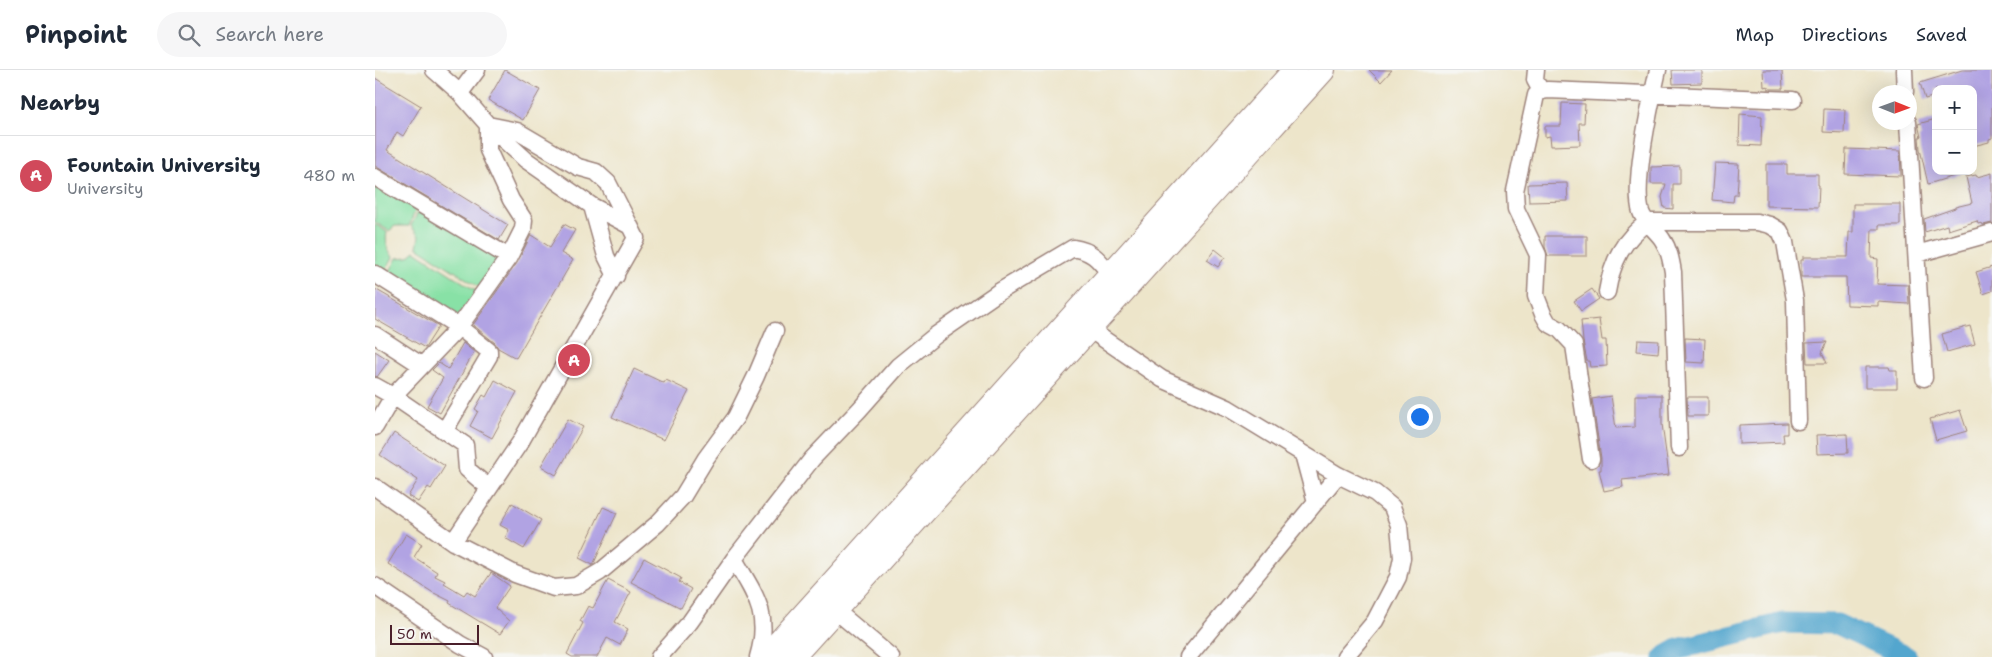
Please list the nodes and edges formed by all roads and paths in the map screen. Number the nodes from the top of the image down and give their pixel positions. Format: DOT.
graph roads {
  1 [pos="434,70"];
  2 [pos="477,70"];
  3 [pos="1295,70"];
  4 [pos="1323,70"];
  5 [pos="1536,70"];
  6 [pos="1658,70"];
  7 [pos="1904,70"];
  8 [pos="1905,85"];
  9 [pos="1541,91"];
  10 [pos="460,93"];
  11 [pos="1652,95"];
  12 [pos="1793,100"];
  13 [pos="488,125"];
  14 [pos="1908,130"];
  15 [pos="375,178"];
  16 [pos="592,206"];
  17 [pos="1648,222"];
  18 [pos="630,226"];
  19 [pos="1992,232"];
  20 [pos="1917,254"];
  21 [pos="509,257"];
  22 [pos="1111,275"];
  23 [pos="376,276"];
  24 [pos="616,276"];
  25 [pos="1607,292"];
  26 [pos="459,327"];
  27 [pos="1089,329"];
  28 [pos="775,331"];
  29 [pos="375,336"];
  30 [pos="421,365"];
  31 [pos="1924,378"];
  32 [pos="375,386"];
  33 [pos="393,396"];
  34 [pos="1798,421"];
  35 [pos="375,427"];
  36 [pos="445,430"];
  37 [pos="1679,448"];
  38 [pos="1303,454"];
  39 [pos="1591,459"];
  40 [pos="1338,475"];
  41 [pos="375,487"];
  42 [pos="489,488"];
  43 [pos="1316,502"];
  44 [pos="453,542"];
  45 [pos="734,560"];
  46 [pos="375,586"];
  47 [pos="835,610"];
  48 [pos="1194,655"];
  49 [pos="483,657"];
  50 [pos="659,657"];
  51 [pos="758,657"];
  52 [pos="766,657"];
  53 [pos="792,657"];
  54 [pos="891,657"];
  55 [pos="1345,657"];
  1 -- 10 [label="street"];
  2 -- 10 [label="street"];
  3 -- 22 [label="highway"];
  4 -- 27 [label="highway"];
  5 -- 9 [label="street"];
  6 -- 11 [label="street"];
  7 -- 8 [label="street"];
  9 -- 11 [label="street"];
  9 -- 39 [label="street"];
  10 -- 13 [label="street"];
  11 -- 12 [label="street"];
  11 -- 17 [label="street"];
  13 -- 16 [label="street"];
  13 -- 18 [label="street"];
  13 -- 21 [label="street"];
  14 -- 20 [label="street"];
  15 -- 21 [label="street"];
  16 -- 18 [label="street"];
  16 -- 24 [label="street"];
  17 -- 25 [label="street"];
  17 -- 34 [label="street"];
  17 -- 37 [label="street"];
  18 -- 24 [label="street"];
  19 -- 20 [label="street"];
  20 -- 31 [label="street"];
  21 -- 26 [label="street"];
  22 -- 45 [label="street"];
  22 -- 52 [label="highway"];
  23 -- 26 [label="street"];
  24 -- 42 [label="street"];
  26 -- 30 [label="street"];
  26 -- 36 [label="street"];
  27 -- 38 [label="street"];
  27 -- 47 [label="highway"];
  28 -- 44 [label="street"];
  29 -- 30 [label="street"];
  30 -- 33 [label="street"];
  32 -- 33 [label="street"];
  33 -- 35 [label="street"];
  33 -- 36 [label="street"];
  36 -- 42 [label="street"];
  38 -- 40 [label="street"];
  38 -- 43 [label="street"];
  40 -- 43 [label="street"];
  40 -- 55 [label="street"];
  41 -- 44 [label="street"];
  42 -- 44 [label="street"];
  43 -- 48 [label="street"];
  45 -- 50 [label="street"];
  45 -- 51 [label="street"];
  46 -- 49 [label="street"];
  47 -- 53 [label="highway"];
  47 -- 54 [label="street"];
}
